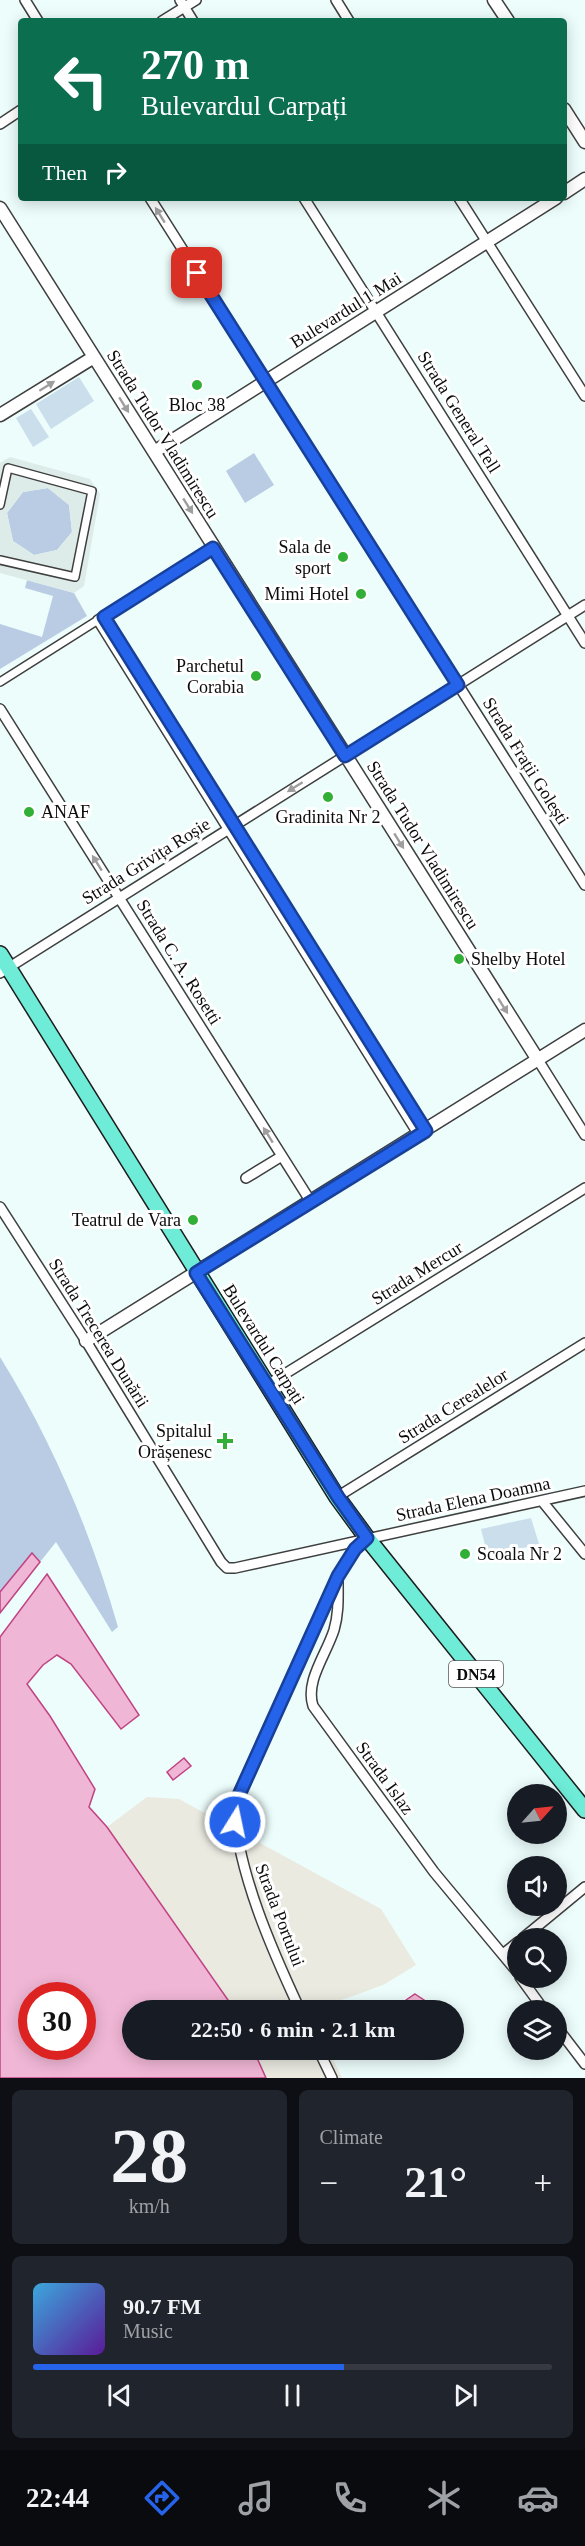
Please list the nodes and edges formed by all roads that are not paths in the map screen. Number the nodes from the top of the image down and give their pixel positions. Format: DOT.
graph roads {
  1 [pos="25,0"];
  2 [pos="196,0"];
  3 [pos="336,0"];
  4 [pos="494,0"];
  5 [pos="182,3"];
  6 [pos="36,18"];
  7 [pos="165,18"];
  8 [pos="191,18"];
  9 [pos="347,18"];
  10 [pos="506,18"];
  11 [pos="18,112"];
  12 [pos="567,114"];
  13 [pos="0,124"];
  14 [pos="585,142"];
  15 [pos="585,179"];
  16 [pos="567,191"];
  17 [pos="152,201"];
  18 [pos="306,201"];
  19 [pos="461,201"];
  20 [pos="551,201"];
  21 [pos="0,208"];
  22 [pos="487,243"];
  23 [pos="376,312"];
  24 [pos="94,357"];
  25 [pos="265,382"];
  26 [pos="585,396"];
  27 [pos="0,415"];
  28 [pos="154,452"];
  29 [pos="0,505"];
  30 [pos="213,548"];
  31 [pos="0,560"];
  32 [pos="585,605"];
  33 [pos="568,616"];
  34 [pos="100,618"];
  35 [pos="585,643"];
  36 [pos="0,682"];
  37 [pos="458,685"];
  38 [pos="0,709"];
  39 [pos="345,756"];
  40 [pos="232,826"];
  41 [pos="585,885"];
  42 [pos="119,898"];
  43 [pos="3,965"];
  44 [pos="585,1030"];
  45 [pos="538,1060"];
  46 [pos="422,1133"];
  47 [pos="585,1135"];
  48 [pos="282,1156"];
  49 [pos="246,1178"];
  50 [pos="585,1188"];
  51 [pos="311,1202"];
  52 [pos="0,1207"];
  53 [pos="196,1273"];
  54 [pos="86,1341"];
  55 [pos="585,1343"];
  56 [pos="267,1385"];
  57 [pos="585,1491"];
  58 [pos="338,1497"];
  59 [pos="542,1501"];
  60 [pos="367,1538"];
  61 [pos="585,1554"];
  62 [pos="338,1576"];
  63 [pos="585,1810"];
  64 [pos="585,1887"];
  65 [pos="535,1928"];
  66 [pos="507,1951"];
  67 [pos="503,1954"];
  68 [pos="507,1959"];
  69 [pos="296,2000"];
  70 [pos="567,2040"];
  71 [pos="323,2060"];
  72 [pos="585,2064"];
  73 [pos="332,2078"];
  1 -- 6 [label="street"];
  2 -- 5 [label="street"];
  3 -- 9 [label="street"];
  4 -- 10 [label="street"];
  5 -- 7 [label="street"];
  5 -- 8 [label="street"];
  11 -- 13 [label="street"];
  12 -- 14 [label="street"];
  15 -- 16 [label="street"];
  25 -- 17 [label="street, Strada Frații Golești, one-way"];
  18 -- 23 [label="street, Strada General Tell"];
  19 -- 22 [label="street"];
  20 -- 22 [label="street, Bulevardul 1 Mai"];
  21 -- 24 [label="street, Strada Tudor Vladimirescu"];
  22 -- 23 [label="street, Bulevardul 1 Mai"];
  22 -- 26 [label="street"];
  23 -- 25 [label="street, Bulevardul 1 Mai"];
  23 -- 33 [label="street, Strada General Tell"];
  27 -- 24 [label="street, one-way"];
  24 -- 28 [label="street, Strada Tudor Vladimirescu, one-way"];
  25 -- 28 [label="street, Bulevardul 1 Mai"];
  25 -- 37 [label="street, Strada Frații Golești"];
  28 -- 30 [label="street, Strada Tudor Vladimirescu, one-way"];
  29 -- 31 [label="street"];
  30 -- 34 [label="street"];
  30 -- 39 [label="street, Strada Tudor Vladimirescu"];
  32 -- 33 [label="street, Strada Grivița Roșie"];
  33 -- 35 [label="street, Strada General Tell"];
  33 -- 37 [label="street, Strada Grivița Roșie"];
  34 -- 36 [label="street"];
  34 -- 40 [label="street"];
  37 -- 39 [label="street, Strada Grivița Roșie"];
  37 -- 41 [label="street, Strada Frații Golești"];
  42 -- 38 [label="street, Strada C. A. Rosetti, one-way"];
  39 -- 40 [label="street, Strada Grivița Roșie, one-way"];
  39 -- 45 [label="street, Strada Tudor Vladimirescu, one-way"];
  40 -- 42 [label="street, Strada Grivița Roșie"];
  40 -- 46 [label="street"];
  42 -- 43 [label="street, Strada Grivița Roșie"];
  48 -- 42 [label="street, Strada C. A. Rosetti, one-way"];
  43 -- 53 [label="main road, Bulevardul Carpați / DN54"];
  44 -- 45 [label="street"];
  45 -- 46 [label="street"];
  45 -- 47 [label="street, Strada Tudor Vladimirescu"];
  46 -- 51 [label="street"];
  48 -- 49 [label="street"];
  48 -- 51 [label="street, Strada C. A. Rosetti"];
  50 -- 56 [label="street, Strada Mercur"];
  51 -- 53 [label="street"];
  52 -- 54 [label="street, Strada Trecerea Dunării"];
  53 -- 54 [label="street"];
  53 -- 56 [label="main road, Bulevardul Carpați / DN54"];
  54 -- 60 [label="street, Strada Trecerea Dunării"];
  55 -- 58 [label="street, Strada Cerealelor"];
  56 -- 58 [label="main road, Bulevardul Carpați / DN54"];
  57 -- 59 [label="street, Strada Elena Doamna"];
  58 -- 60 [label="main road, Bulevardul Carpați / DN54"];
  59 -- 60 [label="street, Strada Elena Doamna"];
  59 -- 61 [label="street"];
  60 -- 62 [label="street, Strada Portului"];
  60 -- 63 [label="main road, DN54"];
  62 -- 67 [label="street, Strada Islaz"];
  62 -- 69 [label="street, Strada Portului"];
  64 -- 65 [label="street"];
  66 -- 67 [label="street"];
  67 -- 68 [label="street, Strada Islaz"];
  70 -- 72 [label="street"];
  71 -- 73 [label="street"];
}
